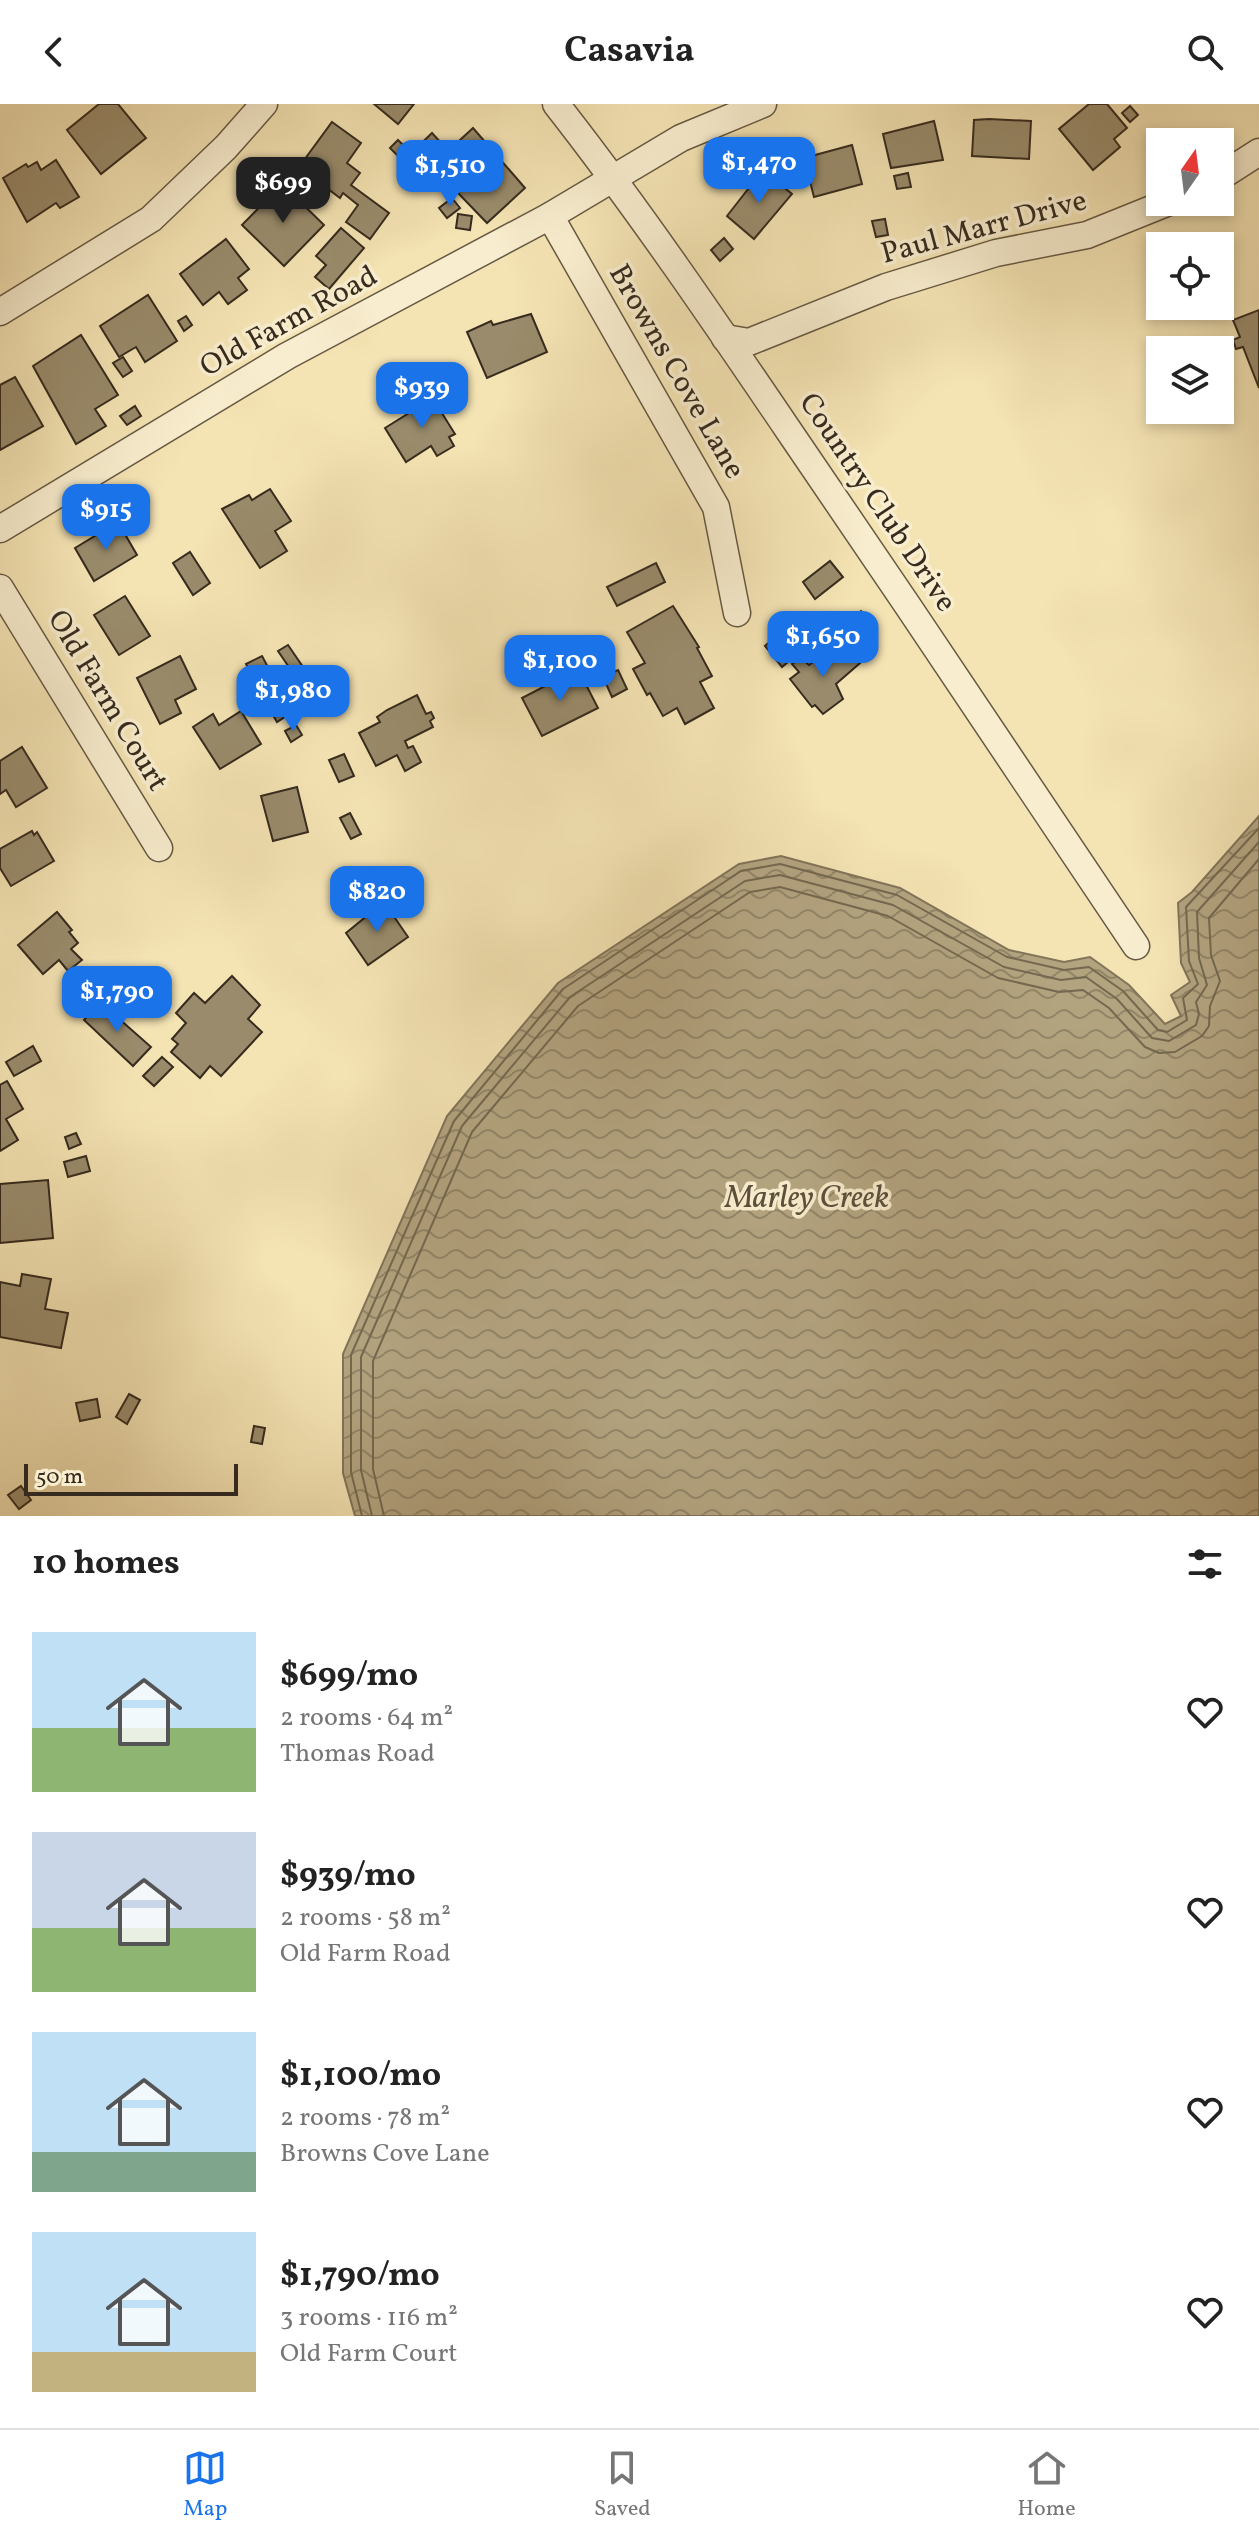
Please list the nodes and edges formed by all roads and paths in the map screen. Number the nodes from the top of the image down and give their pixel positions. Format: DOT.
graph roads {
  1 [pos="264,104"];
  2 [pos="556,104"];
  3 [pos="763,104"];
  4 [pos="1259,152"];
  5 [pos="1234,168"];
  6 [pos="614,178"];
  7 [pos="1146,211"];
  8 [pos="550,216"];
  9 [pos="0,312"];
  10 [pos="725,338"];
  11 [pos="0,529"];
  12 [pos="0,588"];
  13 [pos="737,613"];
  14 [pos="159,848"];
  15 [pos="1136,946"];
  1 -- 9 [label="street"];
  2 -- 6 [label="street, Country Club Drive"];
  3 -- 6 [label="street, Old Farm Road"];
  4 -- 5 [label="street"];
  6 -- 8 [label="street, Old Farm Road"];
  6 -- 10 [label="street, Country Club Drive"];
  7 -- 10 [label="street, Paul Marr Drive"];
  8 -- 11 [label="street, Old Farm Road"];
  8 -- 13 [label="street, Browns Cove Lane"];
  10 -- 15 [label="street, Country Club Drive"];
  12 -- 14 [label="street, Old Farm Court"];
}
